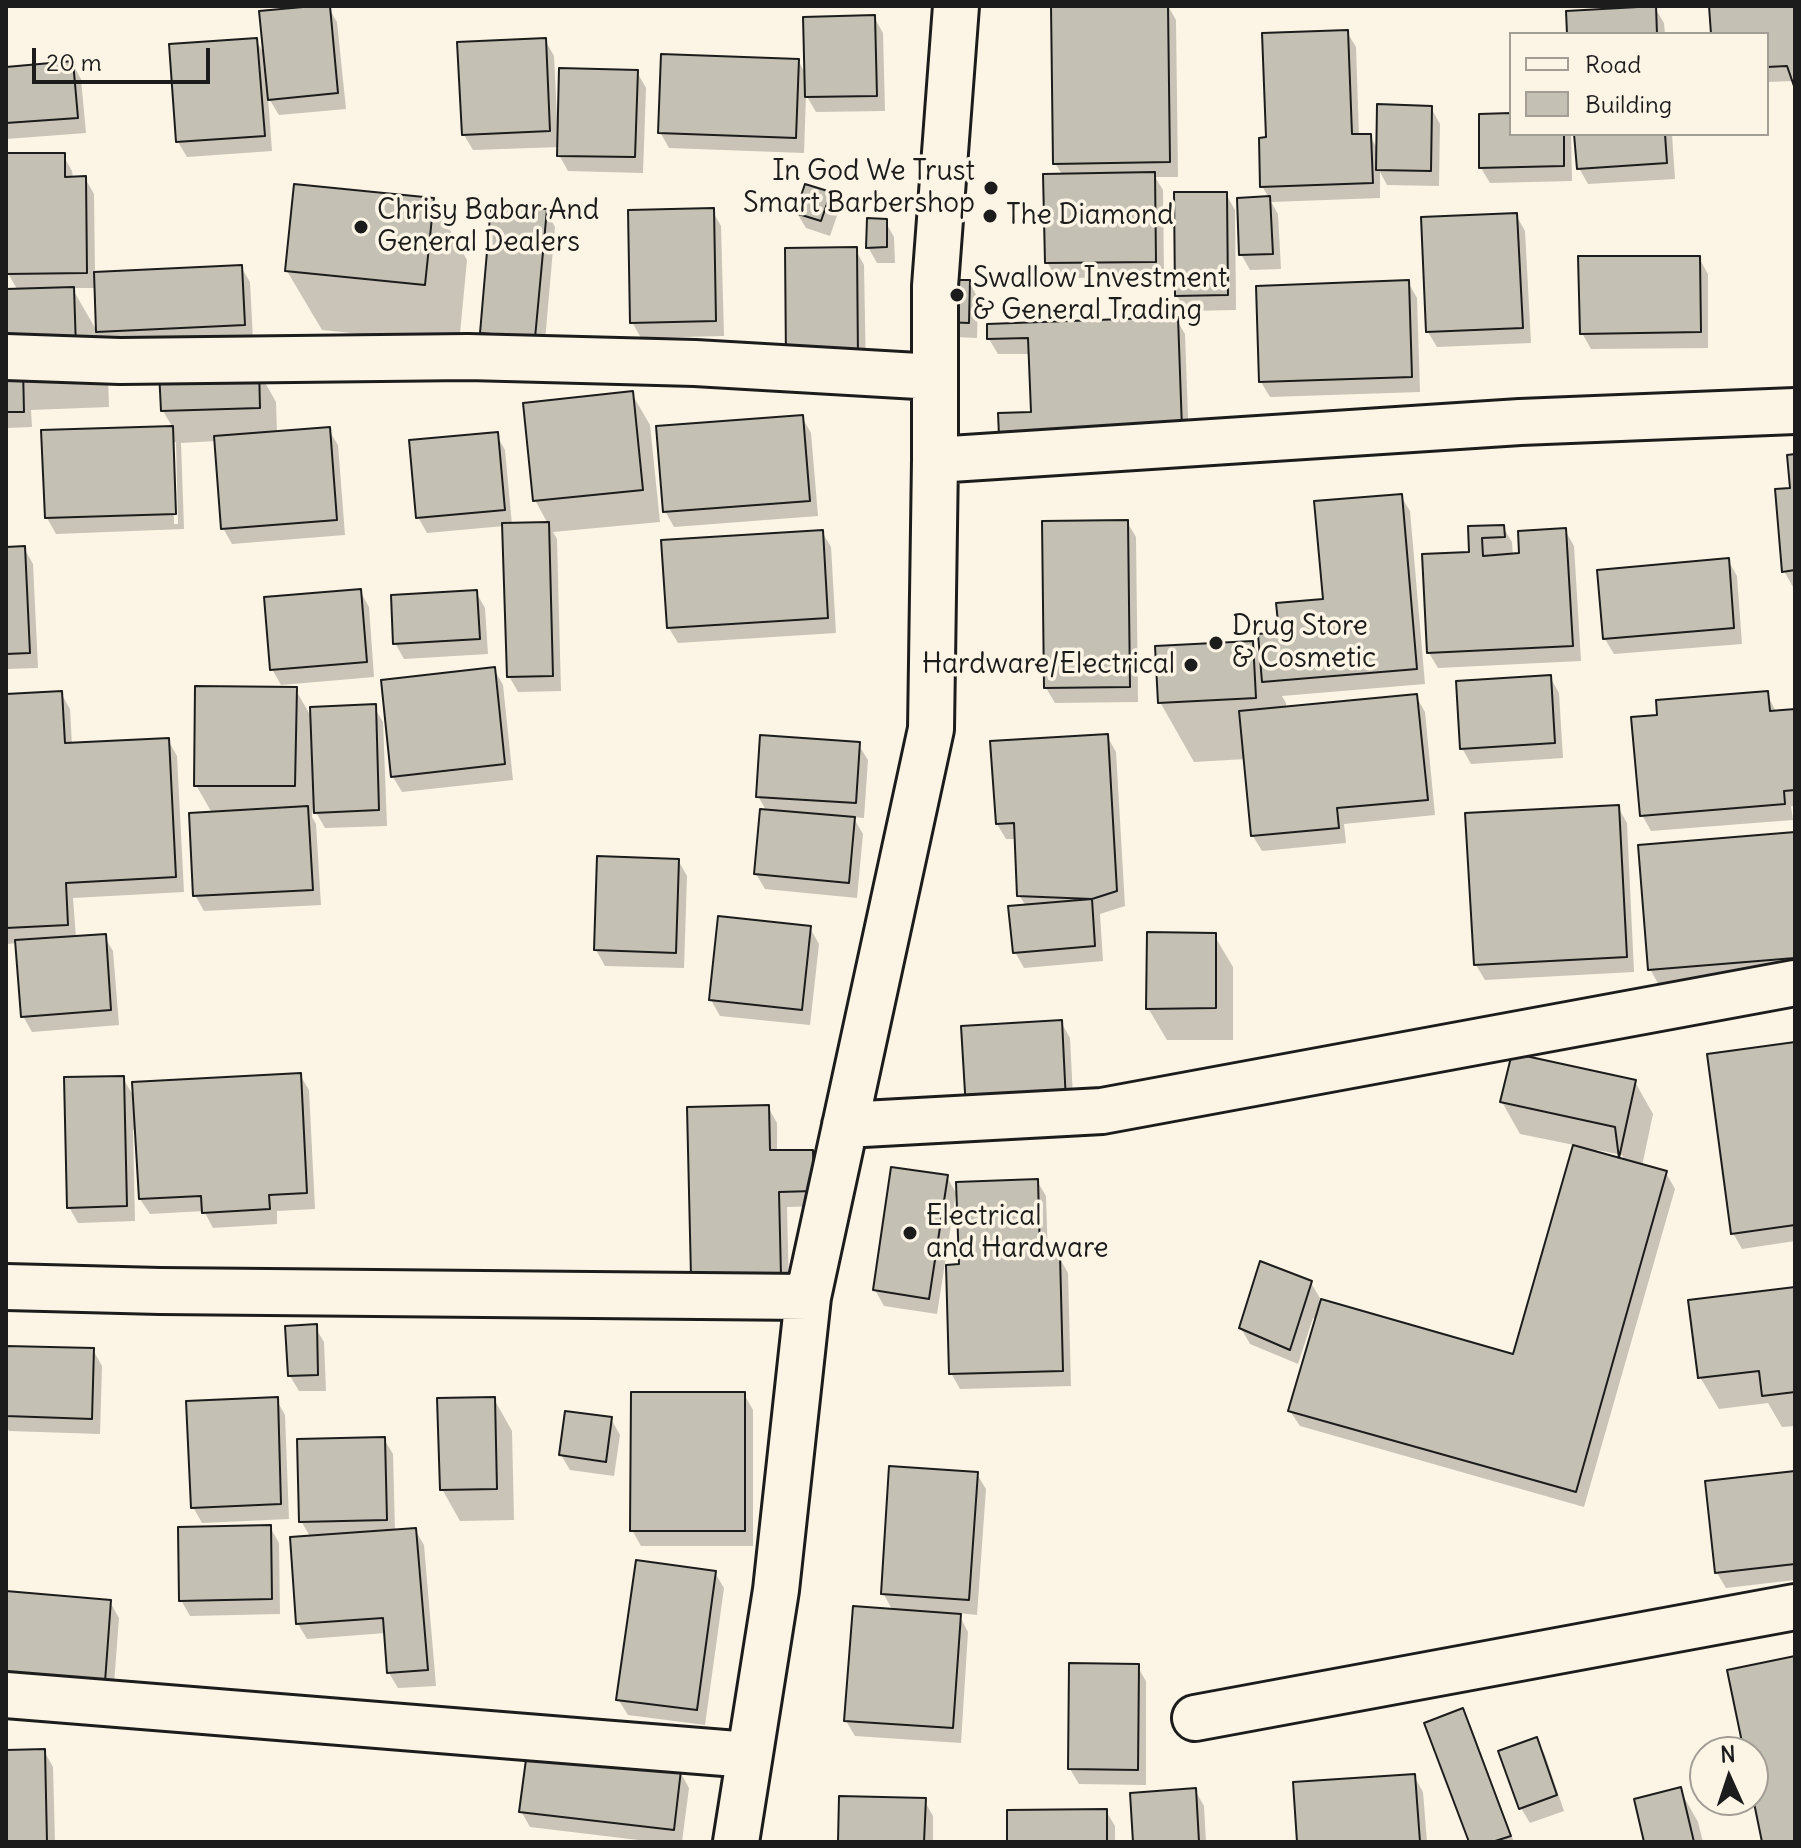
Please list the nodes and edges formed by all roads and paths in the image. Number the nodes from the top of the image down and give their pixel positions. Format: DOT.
graph roads {
  1 [pos="956,6"];
  2 [pos="6,357"];
  3 [pos="935,377"];
  4 [pos="1795,411"];
  5 [pos="935,460"];
  6 [pos="1795,983"];
  7 [pos="845,1125"];
  8 [pos="6,1287"];
  9 [pos="808,1297"];
  10 [pos="1795,1607"];
  11 [pos="6,1695"];
  12 [pos="1195,1718"];
  13 [pos="749,1755"];
  14 [pos="736,1842"];
  1 -- 3 [label="street"];
  2 -- 3 [label="street"];
  3 -- 5 [label="street"];
  4 -- 5 [label="street"];
  5 -- 7 [label="street"];
  6 -- 7 [label="street"];
  7 -- 9 [label="street"];
  8 -- 9 [label="street"];
  9 -- 13 [label="street"];
  10 -- 12 [label="street"];
  11 -- 13 [label="street"];
  13 -- 14 [label="street"];
}
